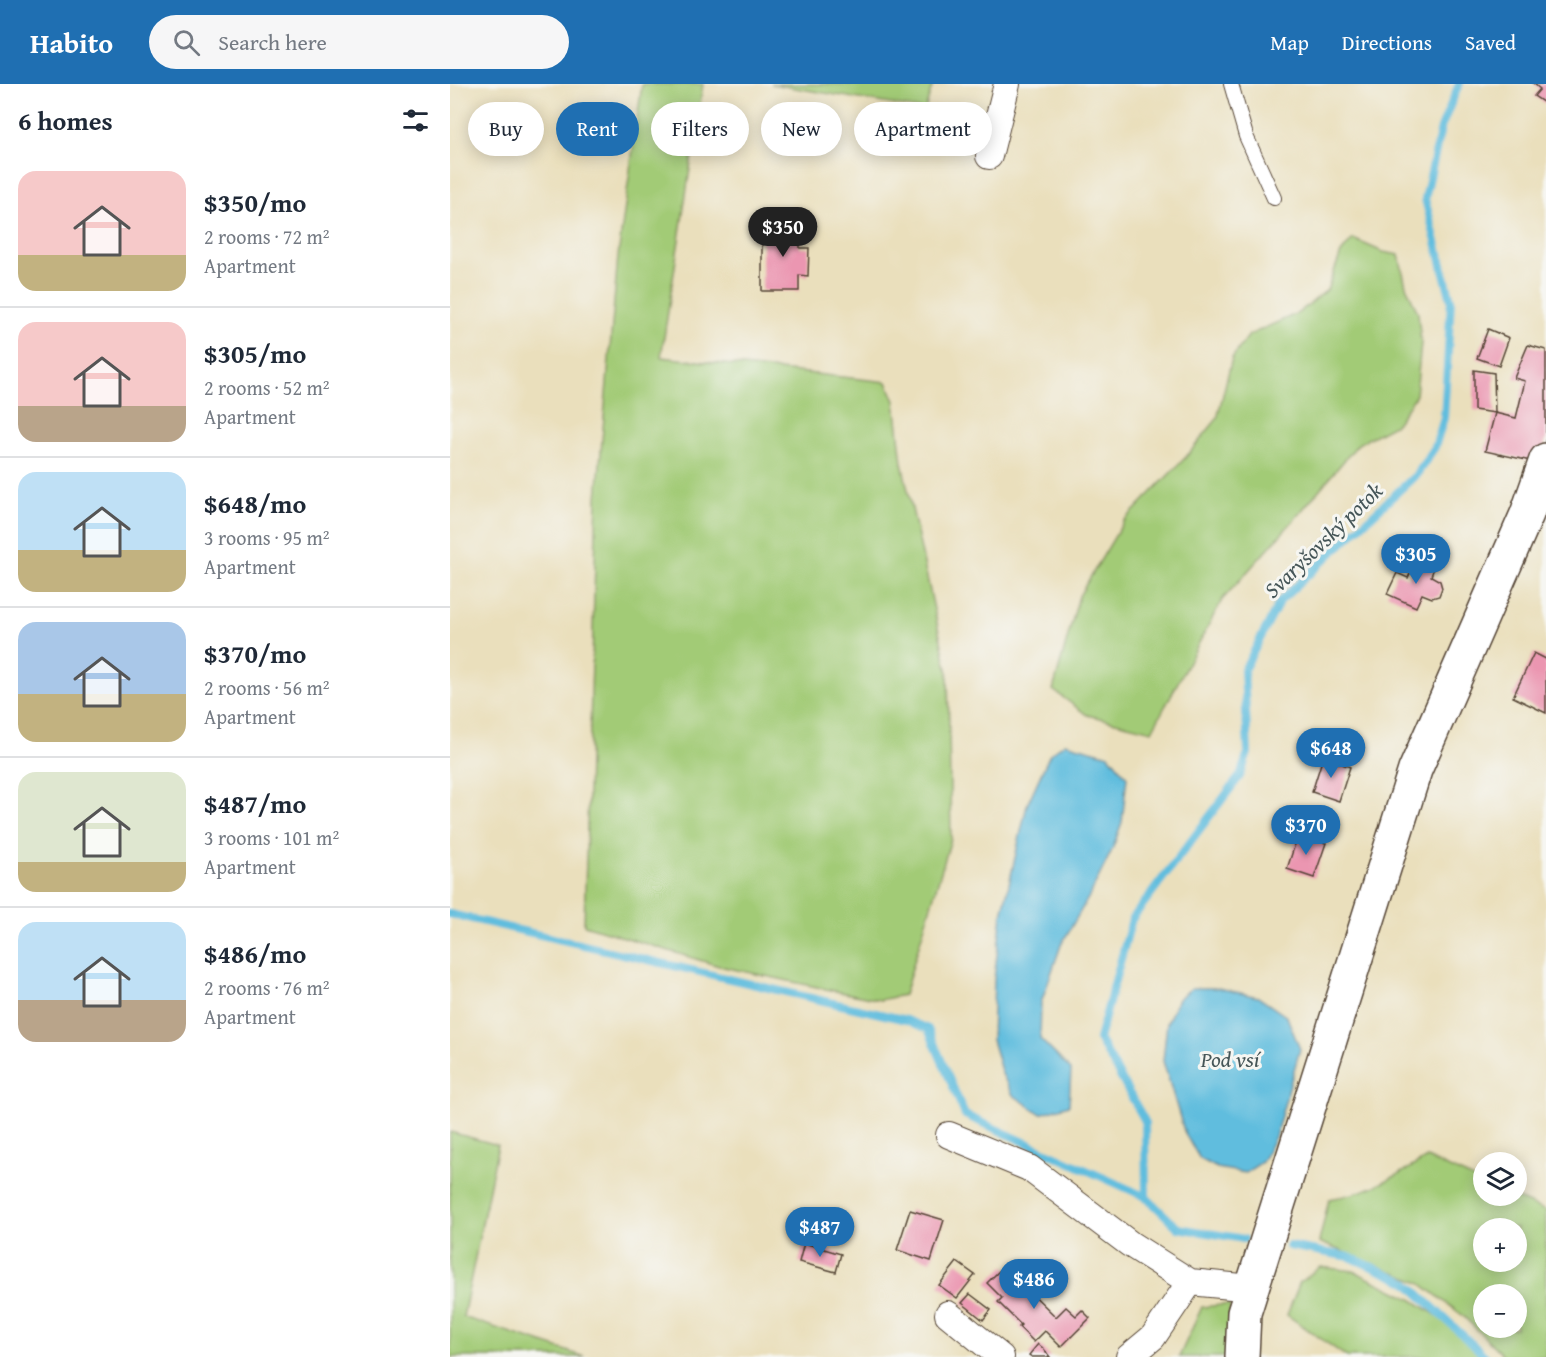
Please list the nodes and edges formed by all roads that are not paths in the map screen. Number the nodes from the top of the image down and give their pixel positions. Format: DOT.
graph roads {
  1 [pos="1007,84"];
  2 [pos="1231,84"];
  3 [pos="992,144"];
  4 [pos="1274,198"];
  5 [pos="1546,460"];
  6 [pos="949,1135"];
  7 [pos="1190,1282"];
  8 [pos="1252,1288"];
  9 [pos="948,1314"];
  10 [pos="1001,1357"];
  11 [pos="1129,1357"];
  12 [pos="1242,1357"];
  1 -- 3 [label="street"];
  2 -- 4 [label="lane"];
  5 -- 8 [label="street"];
  6 -- 7 [label="street"];
  7 -- 8 [label="street"];
  7 -- 11 [label="street"];
  8 -- 12 [label="street"];
  9 -- 10 [label="street"];
}
